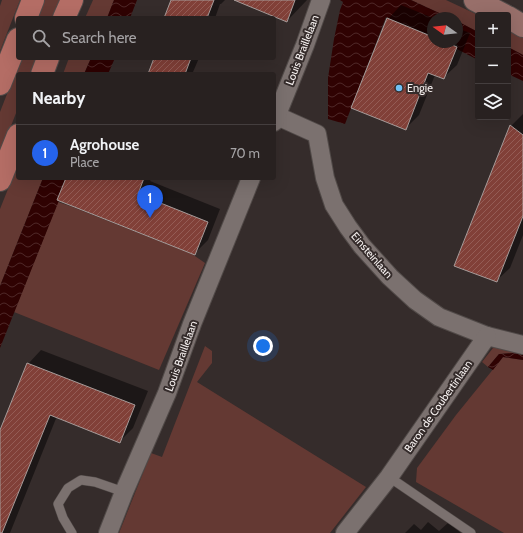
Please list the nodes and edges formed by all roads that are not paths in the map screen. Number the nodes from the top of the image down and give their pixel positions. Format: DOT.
graph roads {
  1 [pos="33,0"];
  2 [pos="72,0"];
  3 [pos="321,0"];
  4 [pos="475,0"];
  5 [pos="504,11"];
  6 [pos="27,16"];
  7 [pos="65,16"];
  8 [pos="523,26"];
  9 [pos="16,44"];
  10 [pos="47,60"];
  11 [pos="43,72"];
  12 [pos="0,84"];
  13 [pos="276,117"];
  14 [pos="276,119"];
  15 [pos="16,140"];
  16 [pos="0,180"];
  17 [pos="250,180"];
  18 [pos="487,336"];
  19 [pos="523,345"];
  20 [pos="389,477"];
  21 [pos="124,492"];
  22 [pos="72,533"];
  23 [pos="108,533"];
  24 [pos="345,533"];
  25 [pos="471,533"];
  1 -- 6 [label="main road"];
  2 -- 7 [label="main road"];
  3 -- 13 [label="street, Louis Braillelaan"];
  4 -- 5 [label="street"];
  5 -- 8 [label="street"];
  9 -- 12 [label="main road"];
  10 -- 11 [label="main road"];
  14 -- 18 [label="street, Einsteinlaan"];
  15 -- 16 [label="main road"];
  17 -- 21 [label="street, Louis Braillelaan"];
  18 -- 19 [label="street, Einsteinlaan"];
  18 -- 20 [label="street, Baron de Coubertinlaan"];
  20 -- 24 [label="street, Baron de Coubertinlaan"];
  20 -- 25 [label="lane"];
  21 -- 22 [label="lane"];
  21 -- 23 [label="street, Louis Braillelaan"];
}
